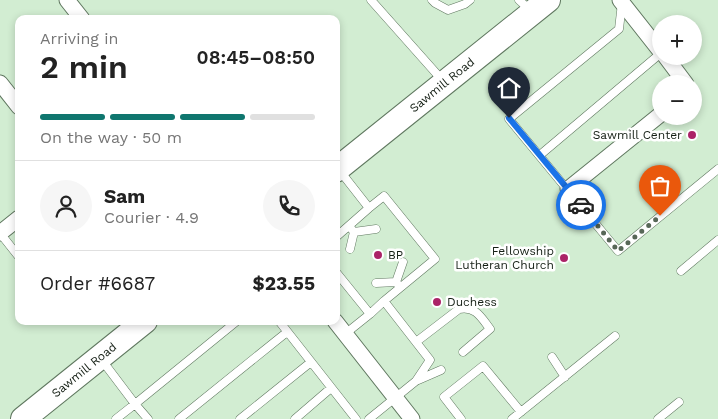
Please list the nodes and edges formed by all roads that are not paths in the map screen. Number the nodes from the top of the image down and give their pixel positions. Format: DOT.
graph roads {
  1 [pos="67,0"];
  2 [pos="371,0"];
  3 [pos="432,0"];
  4 [pos="470,0"];
  5 [pos="622,1"];
  6 [pos="533,4"];
  7 [pos="79,15"];
  8 [pos="652,40"];
  9 [pos="652,60"];
  10 [pos="671,65"];
  11 [pos="679,75"];
  12 [pos="0,83"];
  13 [pos="444,83"];
  14 [pos="15,102"];
  15 [pos="652,121"];
  16 [pos="540,155"];
  17 [pos="340,167"];
  18 [pos="718,169"];
  19 [pos="340,173"];
  20 [pos="568,189"];
  21 [pos="369,208"];
  22 [pos="15,221"];
  23 [pos="2,229"];
  24 [pos="351,229"];
  25 [pos="376,229"];
  26 [pos="340,235"];
  27 [pos="718,240"];
  28 [pos="350,249"];
  29 [pos="15,250"];
  30 [pos="403,262"];
  31 [pos="681,271"];
  32 [pos="340,277"];
  33 [pos="376,283"];
  34 [pos="398,285"];
  35 [pos="384,301"];
  36 [pos="370,314"];
  37 [pos="140,325"];
  38 [pos="232,325"];
  39 [pos="281,325"];
  40 [pos="338,325"];
  41 [pos="287,332"];
  42 [pos="346,334"];
  43 [pos="615,336"];
  44 [pos="416,342"];
  45 [pos="463,352"];
  46 [pos="99,357"];
  47 [pos="552,357"];
  48 [pos="311,362"];
  49 [pos="441,370"];
  50 [pos="565,377"];
  51 [pos="416,381"];
  52 [pos="331,388"];
  53 [pos="395,397"];
  54 [pos="679,402"];
  55 [pos="135,404"];
  56 [pos="521,412"];
  57 [pos="23,419"];
  58 [pos="116,419"];
  59 [pos="148,419"];
  60 [pos="179,419"];
  61 [pos="240,419"];
  62 [pos="295,419"];
  63 [pos="356,419"];
  64 [pos="369,419"];
  65 [pos="412,419"];
  66 [pos="461,419"];
  67 [pos="512,419"];
  68 [pos="658,419"];
  1 -- 7 [label="street"];
  2 -- 13 [label="lane"];
  3 -- 4 [label="lane"];
  5 -- 8 [label="street"];
  5 -- 16 [label="lane"];
  6 -- 13 [label="main road, Sawmill Road"];
  9 -- 16 [label="lane"];
  10 -- 11 [label="street"];
  12 -- 14 [label="street"];
  13 -- 17 [label="main road, Sawmill Road"];
  15 -- 20 [label="street"];
  16 -- 20 [label="lane"];
  18 -- 20 [label="lane"];
  19 -- 21 [label="lane"];
  21 -- 24 [label="lane"];
  21 -- 34 [label="lane"];
  22 -- 23 [label="street"];
  23 -- 29 [label="lane"];
  24 -- 25 [label="lane"];
  24 -- 26 [label="lane"];
  24 -- 28 [label="lane"];
  27 -- 31 [label="lane"];
  30 -- 34 [label="lane"];
  32 -- 36 [label="lane"];
  33 -- 34 [label="lane"];
  34 -- 35 [label="lane"];
  35 -- 36 [label="lane"];
  35 -- 44 [label="lane"];
  36 -- 42 [label="lane"];
  37 -- 46 [label="main road, Sawmill Road"];
  38 -- 55 [label="lane"];
  39 -- 41 [label="lane"];
  40 -- 42 [label="street"];
  41 -- 48 [label="lane"];
  41 -- 60 [label="lane"];
  42 -- 53 [label="street"];
  43 -- 50 [label="lane"];
  44 -- 45 [label="lane"];
  44 -- 51 [label="lane"];
  46 -- 55 [label="lane"];
  46 -- 57 [label="main road, Sawmill Road"];
  47 -- 50 [label="lane"];
  48 -- 52 [label="lane"];
  48 -- 61 [label="lane"];
  49 -- 51 [label="lane"];
  50 -- 56 [label="lane"];
  51 -- 53 [label="lane"];
  52 -- 62 [label="lane"];
  52 -- 63 [label="lane"];
  53 -- 64 [label="lane"];
  53 -- 65 [label="street"];
  54 -- 68 [label="lane"];
  55 -- 58 [label="lane"];
  55 -- 59 [label="lane"];
  56 -- 66 [label="lane"];
  56 -- 67 [label="lane"];
}
